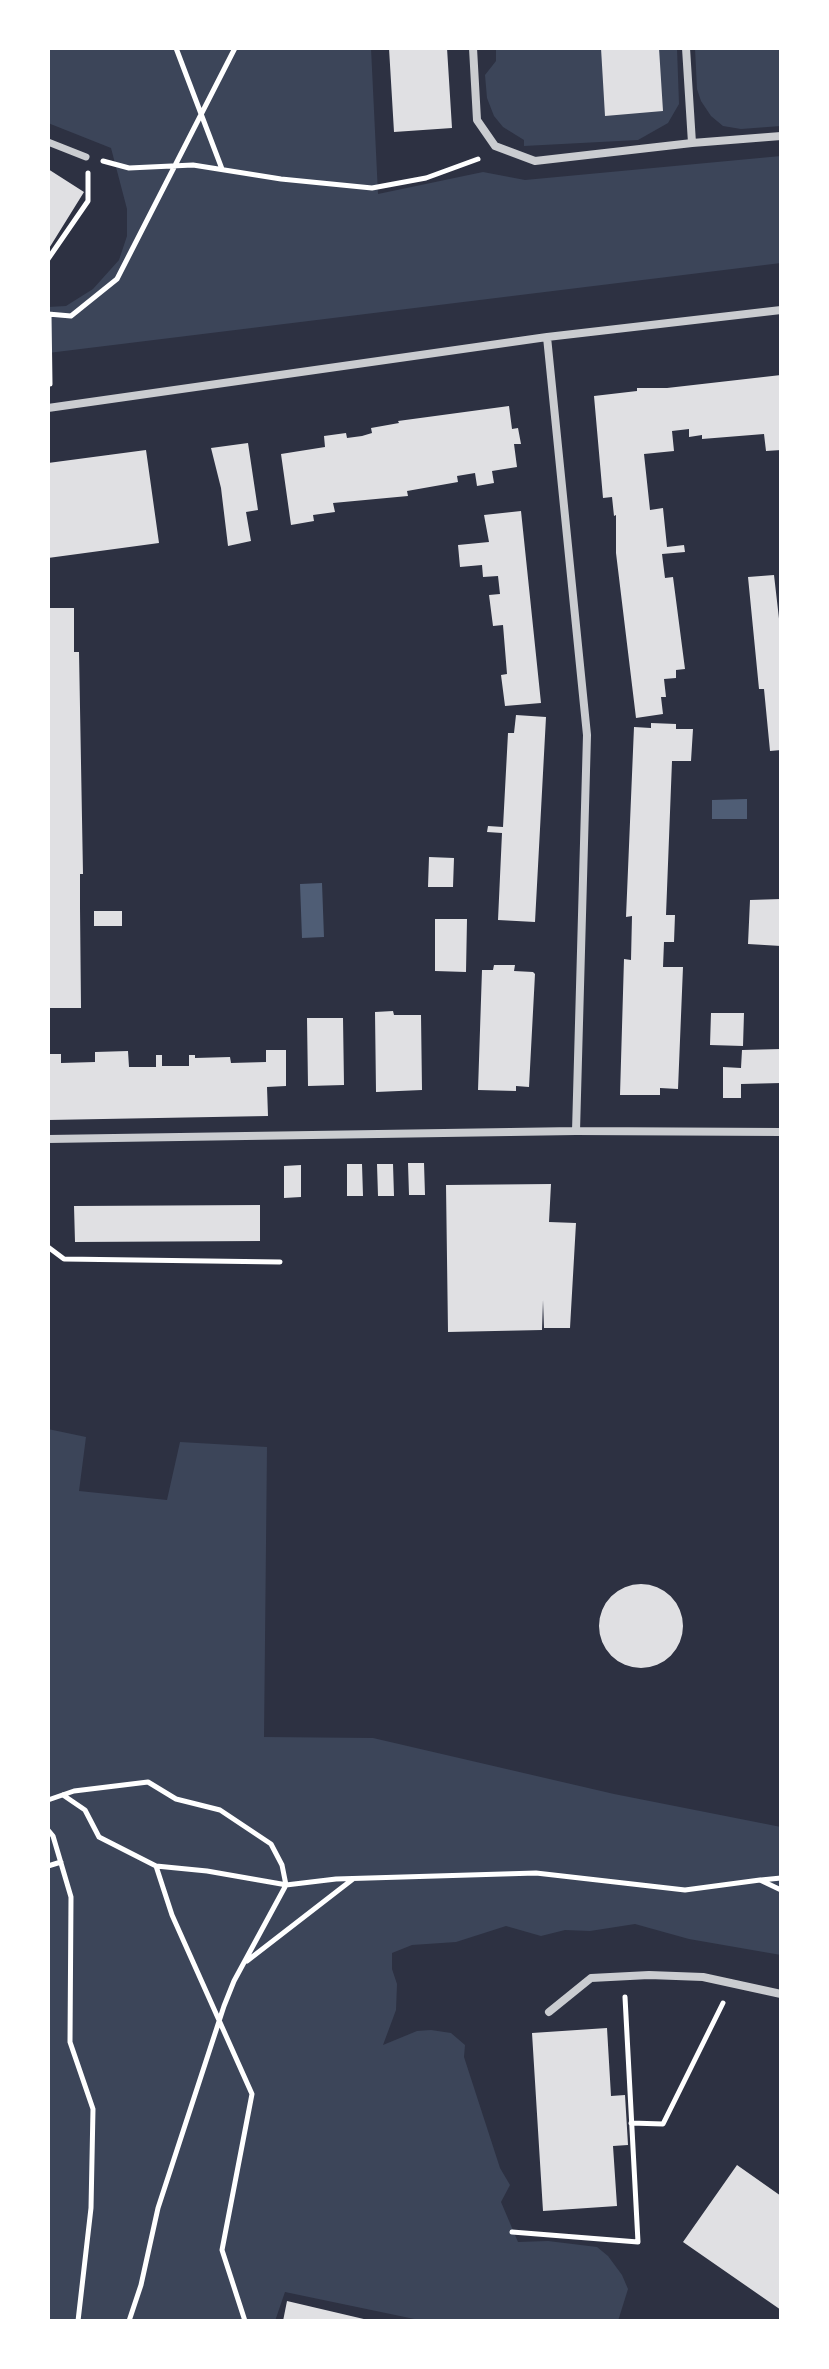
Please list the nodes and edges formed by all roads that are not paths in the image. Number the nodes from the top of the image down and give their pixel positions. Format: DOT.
graph roads {
  1 [pos="473,48"];
  2 [pos="686,48"];
  3 [pos="781,136"];
  4 [pos="48,142"];
  5 [pos="692,143"];
  6 [pos="86,157"];
  7 [pos="781,310"];
  8 [pos="547,337"];
  9 [pos="48,408"];
  10 [pos="576,1131"];
  11 [pos="781,1132"];
  12 [pos="48,1139"];
  13 [pos="781,1994"];
  14 [pos="549,2012"];
  1 -- 5 [label="street"];
  2 -- 5 [label="street"];
  3 -- 5 [label="street"];
  4 -- 6 [label="street"];
  7 -- 8 [label="street"];
  8 -- 9 [label="street"];
  8 -- 10 [label="street"];
  10 -- 11 [label="street"];
  10 -- 12 [label="street"];
  13 -- 14 [label="street"];
}
